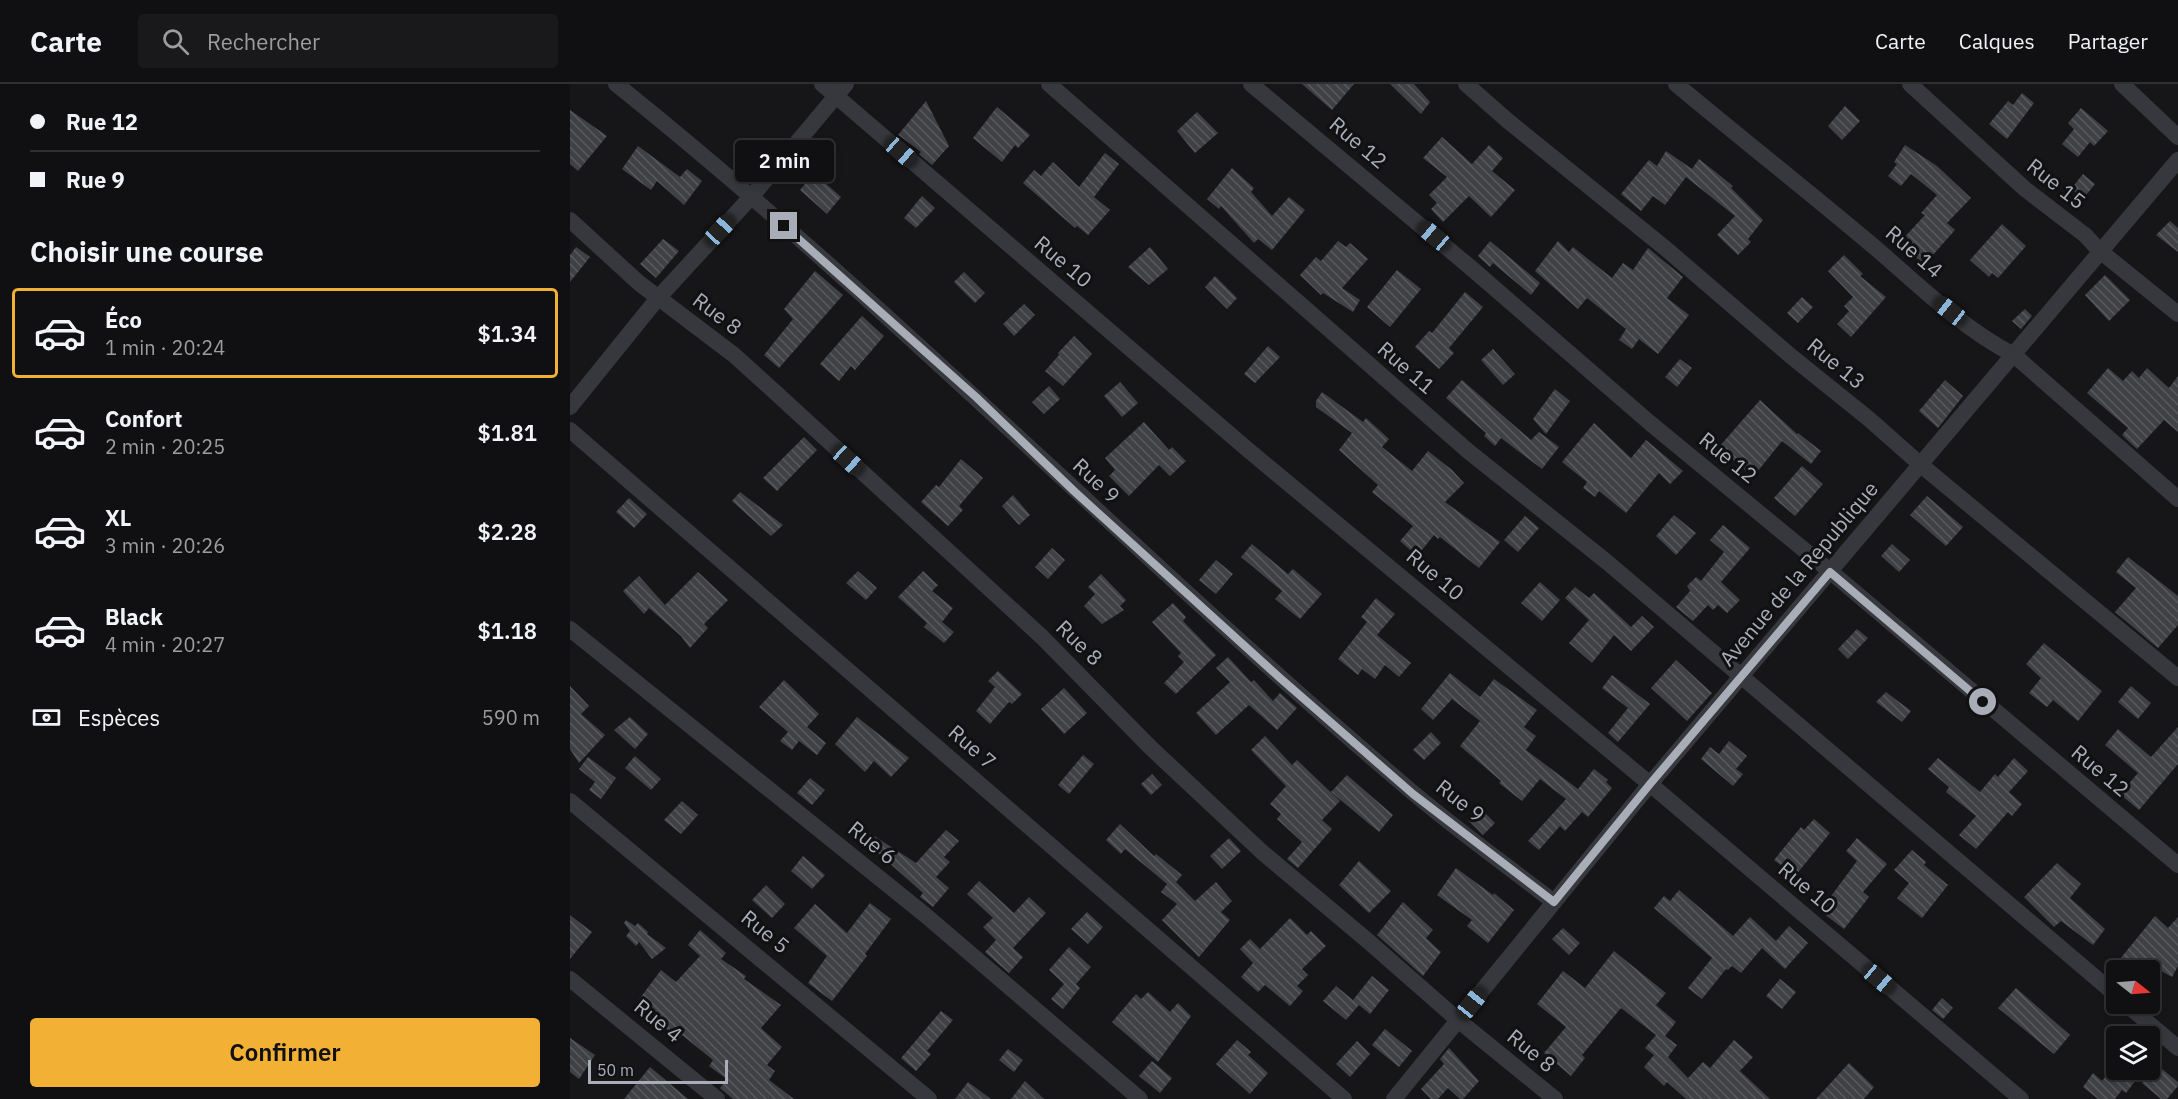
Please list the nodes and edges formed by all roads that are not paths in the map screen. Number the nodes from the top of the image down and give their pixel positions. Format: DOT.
graph roads {
  1 [pos="615,84"];
  2 [pos="822,84"];
  3 [pos="1049,84"];
  4 [pos="1251,84"];
  5 [pos="1466,84"];
  6 [pos="1676,84"];
  7 [pos="1910,84"];
  8 [pos="2122,84"];
  9 [pos="841,90"];
  10 [pos="2178,137"];
  11 [pos="2178,160"];
  12 [pos="752,196"];
  13 [pos="570,220"];
  14 [pos="2100,251"];
  15 [pos="658,298"];
  16 [pos="2178,314"];
  17 [pos="2014,355"];
  18 [pos="570,407"];
  19 [pos="570,430"];
  20 [pos="1921,465"];
  21 [pos="2178,499"];
  22 [pos="1830,572"];
  23 [pos="570,628"];
  24 [pos="1742,676"];
  25 [pos="2178,678"];
  26 [pos="1650,784"];
  27 [pos="570,801"];
  28 [pos="2178,865"];
  29 [pos="1554,902"];
  30 [pos="570,979"];
  31 [pos="2106,986"];
  32 [pos="2138,1014"];
  33 [pos="1458,1020"];
  34 [pos="2178,1048"];
  35 [pos="717,1099"];
  36 [pos="929,1099"];
  37 [pos="1140,1099"];
  38 [pos="1344,1099"];
  39 [pos="1394,1099"];
  40 [pos="1555,1099"];
  41 [pos="2020,1099"];
  1 -- 12 [label="street, Rue 9"];
  2 -- 9 [label="street, Rue 10"];
  3 -- 24 [label="street, Rue 11"];
  4 -- 22 [label="street, Rue 12"];
  5 -- 20 [label="street, Rue 13"];
  6 -- 17 [label="street, Rue 14"];
  7 -- 14 [label="street, Rue 15"];
  8 -- 10 [label="street"];
  9 -- 12 [label="street"];
  9 -- 26 [label="street, Rue 10"];
  11 -- 14 [label="street, Avenue de la Republique"];
  12 -- 15 [label="street"];
  12 -- 29 [label="street, Rue 9"];
  13 -- 15 [label="street, Rue 8"];
  14 -- 16 [label="street, Rue 15"];
  14 -- 17 [label="street, Avenue de la Republique"];
  15 -- 18 [label="street"];
  15 -- 33 [label="street, Rue 8"];
  17 -- 20 [label="street, Avenue de la Republique"];
  17 -- 21 [label="street, Rue 14"];
  19 -- 38 [label="street, Rue 7"];
  20 -- 22 [label="street, Avenue de la Republique"];
  20 -- 25 [label="street, Rue 13"];
  22 -- 24 [label="street, Avenue de la Republique"];
  22 -- 28 [label="street, Rue 12"];
  23 -- 37 [label="street, Rue 6"];
  24 -- 26 [label="street, Avenue de la Republique"];
  24 -- 31 [label="street, Rue 11"];
  26 -- 29 [label="street, Avenue de la Republique"];
  26 -- 41 [label="street, Rue 10"];
  27 -- 36 [label="street, Rue 5"];
  29 -- 33 [label="street, Avenue de la Republique"];
  30 -- 35 [label="street, Rue 4"];
  32 -- 34 [label="street"];
  33 -- 39 [label="street, Avenue de la Republique"];
  33 -- 40 [label="street, Rue 8"];
}
